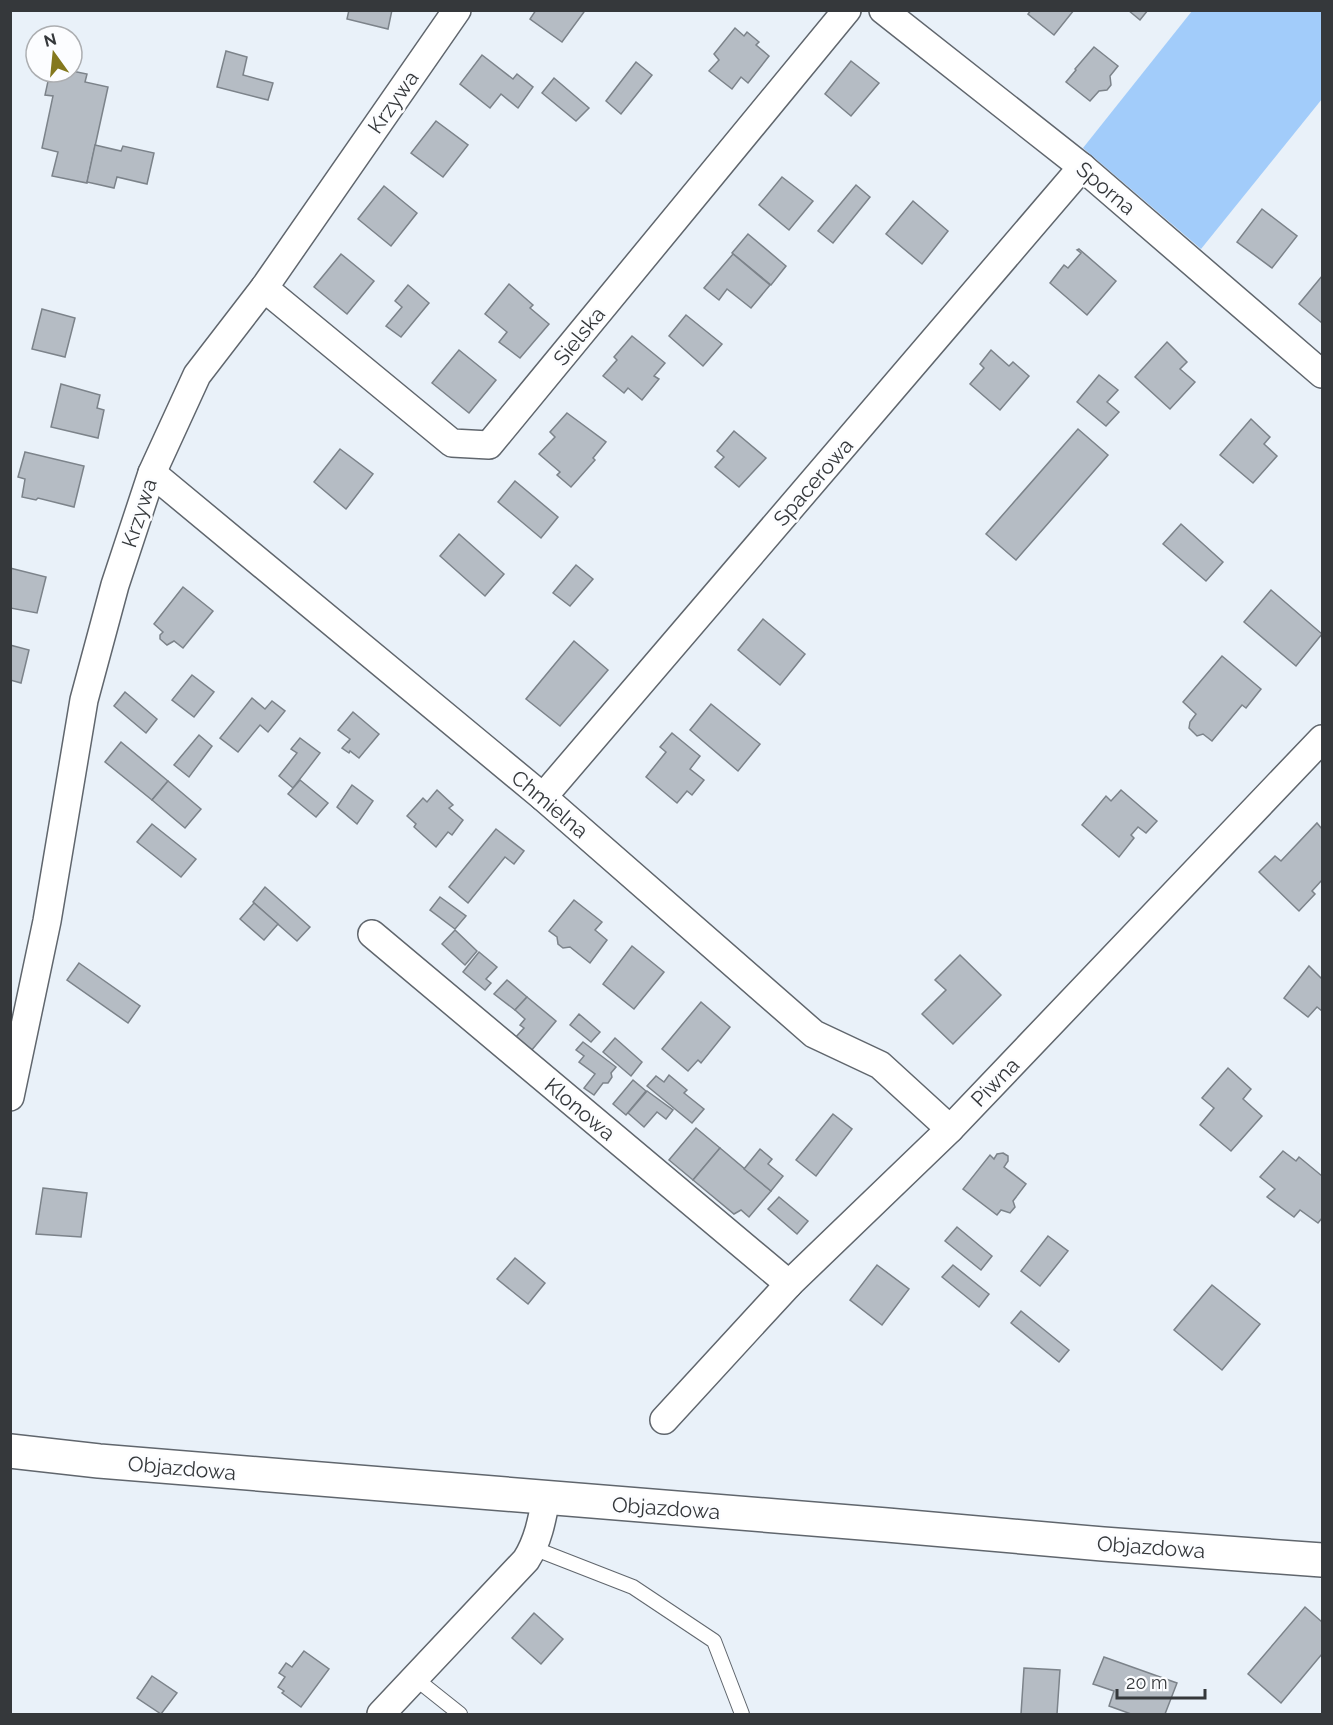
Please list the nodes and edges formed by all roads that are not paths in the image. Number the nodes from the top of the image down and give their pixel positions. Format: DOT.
graph roads {
  1 [pos="457,10"];
  2 [pos="847,10"];
  3 [pos="883,10"];
  4 [pos="1082,167"];
  5 [pos="264,288"];
  6 [pos="1323,374"];
  7 [pos="152,473"];
  8 [pos="1323,739"];
  9 [pos="543,797"];
  10 [pos="372,934"];
  11 [pos="10,1097"];
  12 [pos="950,1129"];
  13 [pos="789,1284"];
  14 [pos="664,1420"];
  15 [pos="10,1451"];
  16 [pos="546,1498"];
  17 [pos="533,1548"];
  18 [pos="1323,1560"];
  19 [pos="416,1679"];
  20 [pos="381,1714"];
  21 [pos="460,1714"];
  22 [pos="742,1714"];
  1 -- 5 [label="street, Krzywa"];
  2 -- 5 [label="street, Sielska"];
  3 -- 4 [label="street, Sporna"];
  4 -- 6 [label="street, Sporna"];
  4 -- 9 [label="street, Spacerowa"];
  5 -- 7 [label="street, Krzywa"];
  7 -- 9 [label="street, Chmielna"];
  7 -- 11 [label="street, Krzywa"];
  8 -- 12 [label="street, Piwna"];
  9 -- 12 [label="street, Chmielna"];
  10 -- 13 [label="street, Klonowa"];
  12 -- 13 [label="street, Piwna"];
  13 -- 14 [label="street, Piwna"];
  15 -- 16 [label="main road, Objazdowa"];
  16 -- 17 [label="street"];
  16 -- 18 [label="main road, Objazdowa"];
  17 -- 19 [label="street"];
  17 -- 22 [label="lane"];
  19 -- 20 [label="street"];
  19 -- 21 [label="lane"];
}
